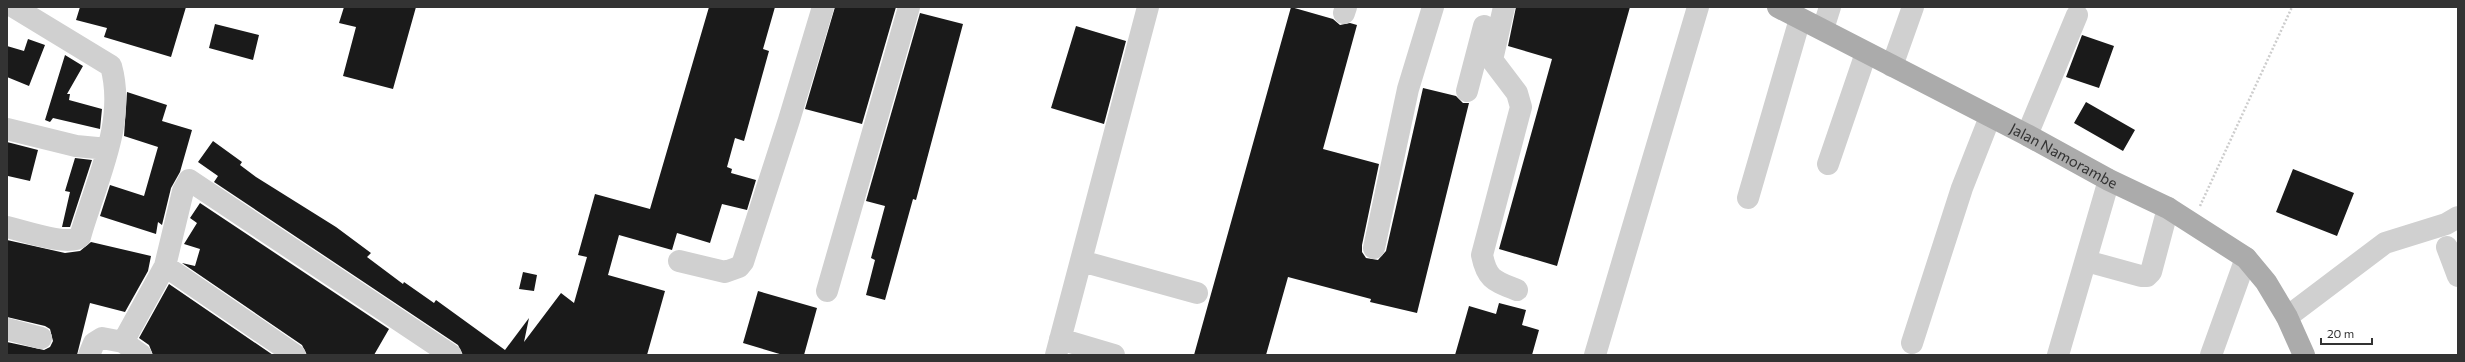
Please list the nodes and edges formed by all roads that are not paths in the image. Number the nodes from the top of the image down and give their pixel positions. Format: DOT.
graph roads {
  1 [pos="14,7"];
  2 [pos="823,7"];
  3 [pos="910,7"];
  4 [pos="1148,7"];
  5 [pos="1433,7"];
  6 [pos="1489,7"];
  7 [pos="1504,7"];
  8 [pos="1698,7"];
  9 [pos="1778,7"];
  10 [pos="1830,7"];
  11 [pos="1913,7"];
  12 [pos="2077,15"];
  13 [pos="1800,19"];
  14 [pos="1823,29"];
  15 [pos="1866,53"];
  16 [pos="1892,66"];
  17 [pos="1466,91"];
  18 [pos="1990,117"];
  19 [pos="7,129"];
  20 [pos="2027,135"];
  21 [pos="108,149"];
  22 [pos="1828,164"];
  23 [pos="2109,180"];
  24 [pos="1748,198"];
  25 [pos="2168,208"];
  26 [pos="2458,217"];
  27 [pos="7,227"];
  28 [pos="2447,247"];
  29 [pos="1374,248"];
  30 [pos="2246,258"];
  31 [pos="679,261"];
  32 [pos="1081,261"];
  33 [pos="2086,261"];
  34 [pos="165,266"];
  35 [pos="2458,276"];
  36 [pos="1517,290"];
  37 [pos="827,291"];
  38 [pos="1197,293"];
  39 [pos="2287,316"];
  40 [pos="7,328"];
  41 [pos="40,338"];
  42 [pos="123,342"];
  43 [pos="1912,343"];
  44 [pos="1058,347"];
  45 [pos="88,355"];
  46 [pos="142,355"];
  47 [pos="295,355"];
  48 [pos="451,355"];
  49 [pos="1114,355"];
  50 [pos="1595,355"];
  51 [pos="2058,355"];
  52 [pos="2211,355"];
  53 [pos="2304,355"];
  1 -- 21 [label="street"];
  2 -- 31 [label="street"];
  3 -- 37 [label="street"];
  4 -- 32 [label="street"];
  5 -- 29 [label="street"];
  6 -- 17 [label="street"];
  7 -- 36 [label="street"];
  8 -- 50 [label="street"];
  9 -- 13 [label="main road, Jalan Namorambe"];
  10 -- 14 [label="street"];
  11 -- 16 [label="street"];
  12 -- 20 [label="street"];
  13 -- 14 [label="main road, Jalan Namorambe"];
  13 -- 24 [label="street"];
  14 -- 15 [label="main road, Jalan Namorambe"];
  15 -- 16 [label="main road, Jalan Namorambe"];
  15 -- 22 [label="street"];
  16 -- 18 [label="main road, Jalan Namorambe"];
  18 -- 20 [label="main road, Jalan Namorambe"];
  18 -- 43 [label="street"];
  19 -- 21 [label="street"];
  20 -- 23 [label="main road, Jalan Namorambe"];
  21 -- 27 [label="street"];
  23 -- 25 [label="main road, Jalan Namorambe"];
  23 -- 33 [label="street"];
  25 -- 30 [label="main road, Jalan Namorambe"];
  25 -- 33 [label="street"];
  26 -- 39 [label="street"];
  28 -- 35 [label="street"];
  30 -- 39 [label="main road, Jalan Namorambe"];
  30 -- 52 [label="street"];
  32 -- 38 [label="street"];
  32 -- 44 [label="street"];
  33 -- 51 [label="street"];
  34 -- 42 [label="street"];
  34 -- 47 [label="street"];
  34 -- 48 [label="street"];
  39 -- 53 [label="main road, Jalan Namorambe"];
  40 -- 41 [label="street"];
  42 -- 45 [label="street"];
  42 -- 46 [label="street"];
  44 -- 49 [label="street"];
}
